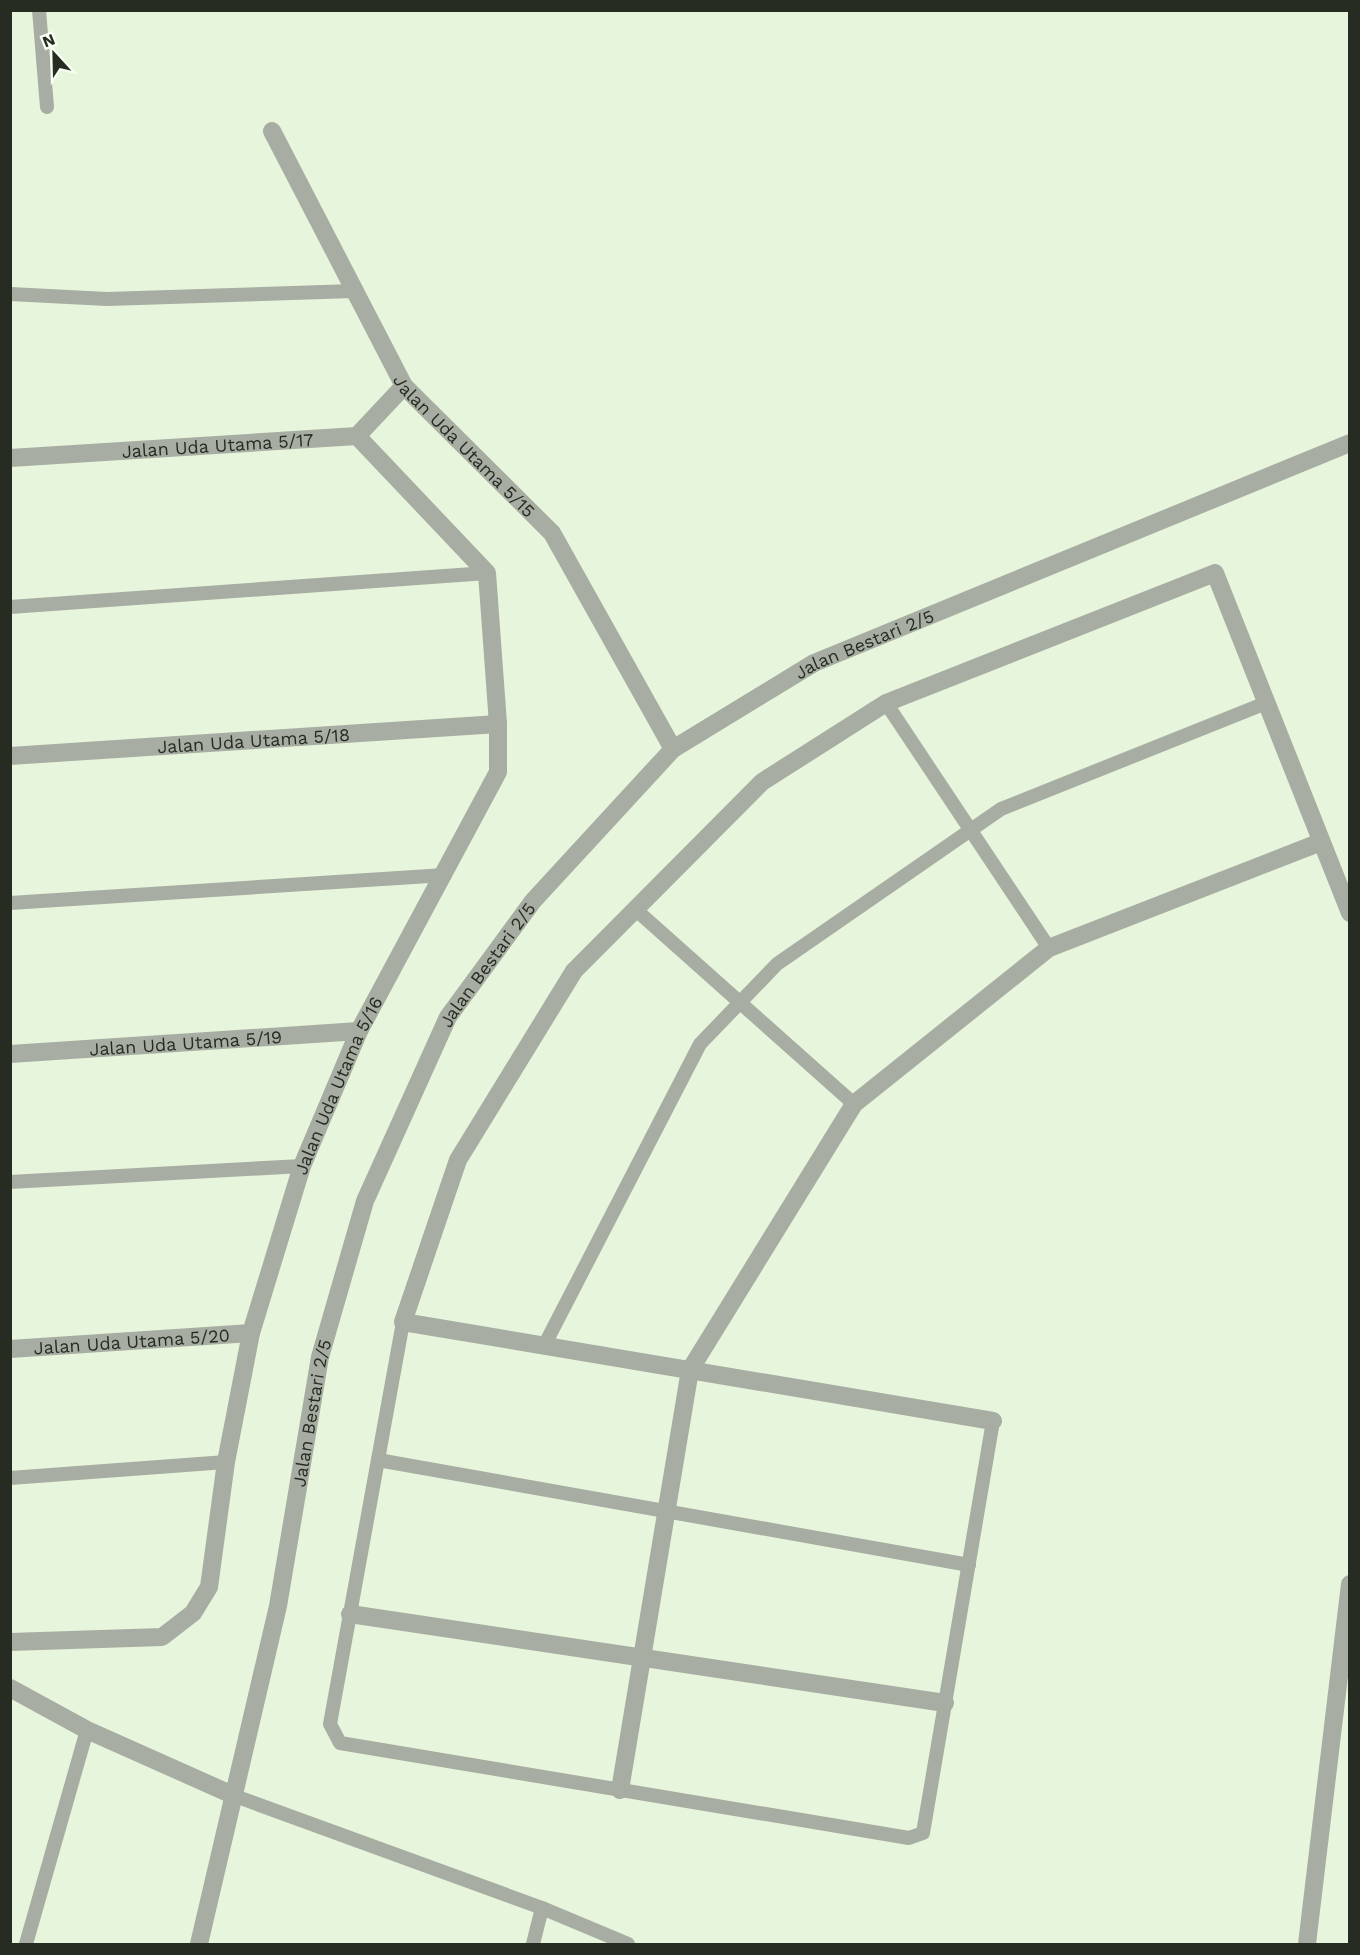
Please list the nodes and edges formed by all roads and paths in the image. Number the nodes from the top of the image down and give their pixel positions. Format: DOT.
graph roads {
  1 [pos="39,10"];
  2 [pos="47,107"];
  3 [pos="272,131"];
  4 [pos="354,291"];
  5 [pos="10,294"];
  6 [pos="404,386"];
  7 [pos="357,436"];
  8 [pos="1350,443"];
  9 [pos="10,458"];
  10 [pos="487,573"];
  11 [pos="10,607"];
  12 [pos="886,703"];
  13 [pos="1266,703"];
  14 [pos="498,724"];
  15 [pos="673,748"];
  16 [pos="10,756"];
  17 [pos="971,830"];
  18 [pos="1321,842"];
  19 [pos="445,874"];
  20 [pos="10,903"];
  21 [pos="635,909"];
  22 [pos="1350,913"];
  23 [pos="1049,948"];
  24 [pos="740,1003"];
  25 [pos="359,1031"];
  26 [pos="10,1054"];
  27 [pos="854,1104"];
  28 [pos="302,1166"];
  29 [pos="10,1182"];
  30 [pos="403,1322"];
  31 [pos="251,1333"];
  32 [pos="544,1346"];
  33 [pos="10,1349"];
  34 [pos="690,1370"];
  35 [pos="993,1421"];
  36 [pos="378,1460"];
  37 [pos="226,1462"];
  38 [pos="10,1478"];
  39 [pos="667,1512"];
  40 [pos="969,1565"];
  41 [pos="1349,1584"];
  42 [pos="350,1614"];
  43 [pos="10,1642"];
  44 [pos="642,1658"];
  45 [pos="10,1688"];
  46 [pos="945,1703"];
  47 [pos="87,1730"];
  48 [pos="620,1790"];
  49 [pos="235,1796"];
  50 [pos="542,1908"];
  51 [pos="27,1944"];
  52 [pos="199,1944"];
  53 [pos="533,1944"];
  54 [pos="628,1944"];
  55 [pos="1306,1944"];
  1 -- 2 [label="lane"];
  3 -- 4 [label="street, Jalan Uda Utama 5/15"];
  4 -- 5 [label="lane"];
  4 -- 6 [label="street, Jalan Uda Utama 5/15"];
  6 -- 7 [label="street"];
  6 -- 15 [label="street, Jalan Uda Utama 5/15"];
  7 -- 9 [label="street, Jalan Uda Utama 5/17"];
  7 -- 10 [label="street"];
  8 -- 15 [label="street, Jalan Bestari 2/5"];
  10 -- 11 [label="lane"];
  10 -- 14 [label="street, Jalan Uda Utama 5/16"];
  12 -- 13 [label="street"];
  12 -- 17 [label="lane"];
  12 -- 21 [label="street"];
  13 -- 17 [label="lane"];
  13 -- 18 [label="street"];
  14 -- 16 [label="street, Jalan Uda Utama 5/18"];
  14 -- 19 [label="street, Jalan Uda Utama 5/16"];
  15 -- 49 [label="street, Jalan Bestari 2/5"];
  17 -- 23 [label="lane"];
  17 -- 24 [label="lane"];
  18 -- 22 [label="street"];
  18 -- 23 [label="street"];
  19 -- 20 [label="lane"];
  19 -- 25 [label="street, Jalan Uda Utama 5/16"];
  21 -- 24 [label="lane"];
  21 -- 30 [label="street"];
  23 -- 27 [label="street"];
  24 -- 27 [label="lane"];
  24 -- 32 [label="lane"];
  25 -- 26 [label="street, Jalan Uda Utama 5/19"];
  25 -- 28 [label="street, Jalan Uda Utama 5/16"];
  27 -- 34 [label="street"];
  28 -- 29 [label="lane"];
  28 -- 31 [label="street, Jalan Uda Utama 5/16"];
  30 -- 32 [label="street"];
  30 -- 36 [label="lane"];
  31 -- 33 [label="street, Jalan Uda Utama 5/20"];
  31 -- 37 [label="street, Jalan Uda Utama 5/16"];
  32 -- 34 [label="street"];
  34 -- 35 [label="street"];
  34 -- 39 [label="street"];
  35 -- 40 [label="lane"];
  36 -- 39 [label="lane"];
  36 -- 42 [label="lane"];
  37 -- 38 [label="lane"];
  37 -- 43 [label="street, Jalan Uda Utama 5/16"];
  39 -- 40 [label="lane"];
  39 -- 44 [label="street"];
  40 -- 46 [label="lane"];
  41 -- 55 [label="street"];
  42 -- 44 [label="street"];
  42 -- 48 [label="lane"];
  44 -- 46 [label="street"];
  44 -- 48 [label="street"];
  45 -- 47 [label="street"];
  46 -- 48 [label="lane"];
  47 -- 49 [label="street"];
  47 -- 51 [label="lane"];
  49 -- 50 [label="lane"];
  49 -- 52 [label="street, Jalan Bestari 2/5"];
  50 -- 53 [label="lane"];
  50 -- 54 [label="lane"];
}
